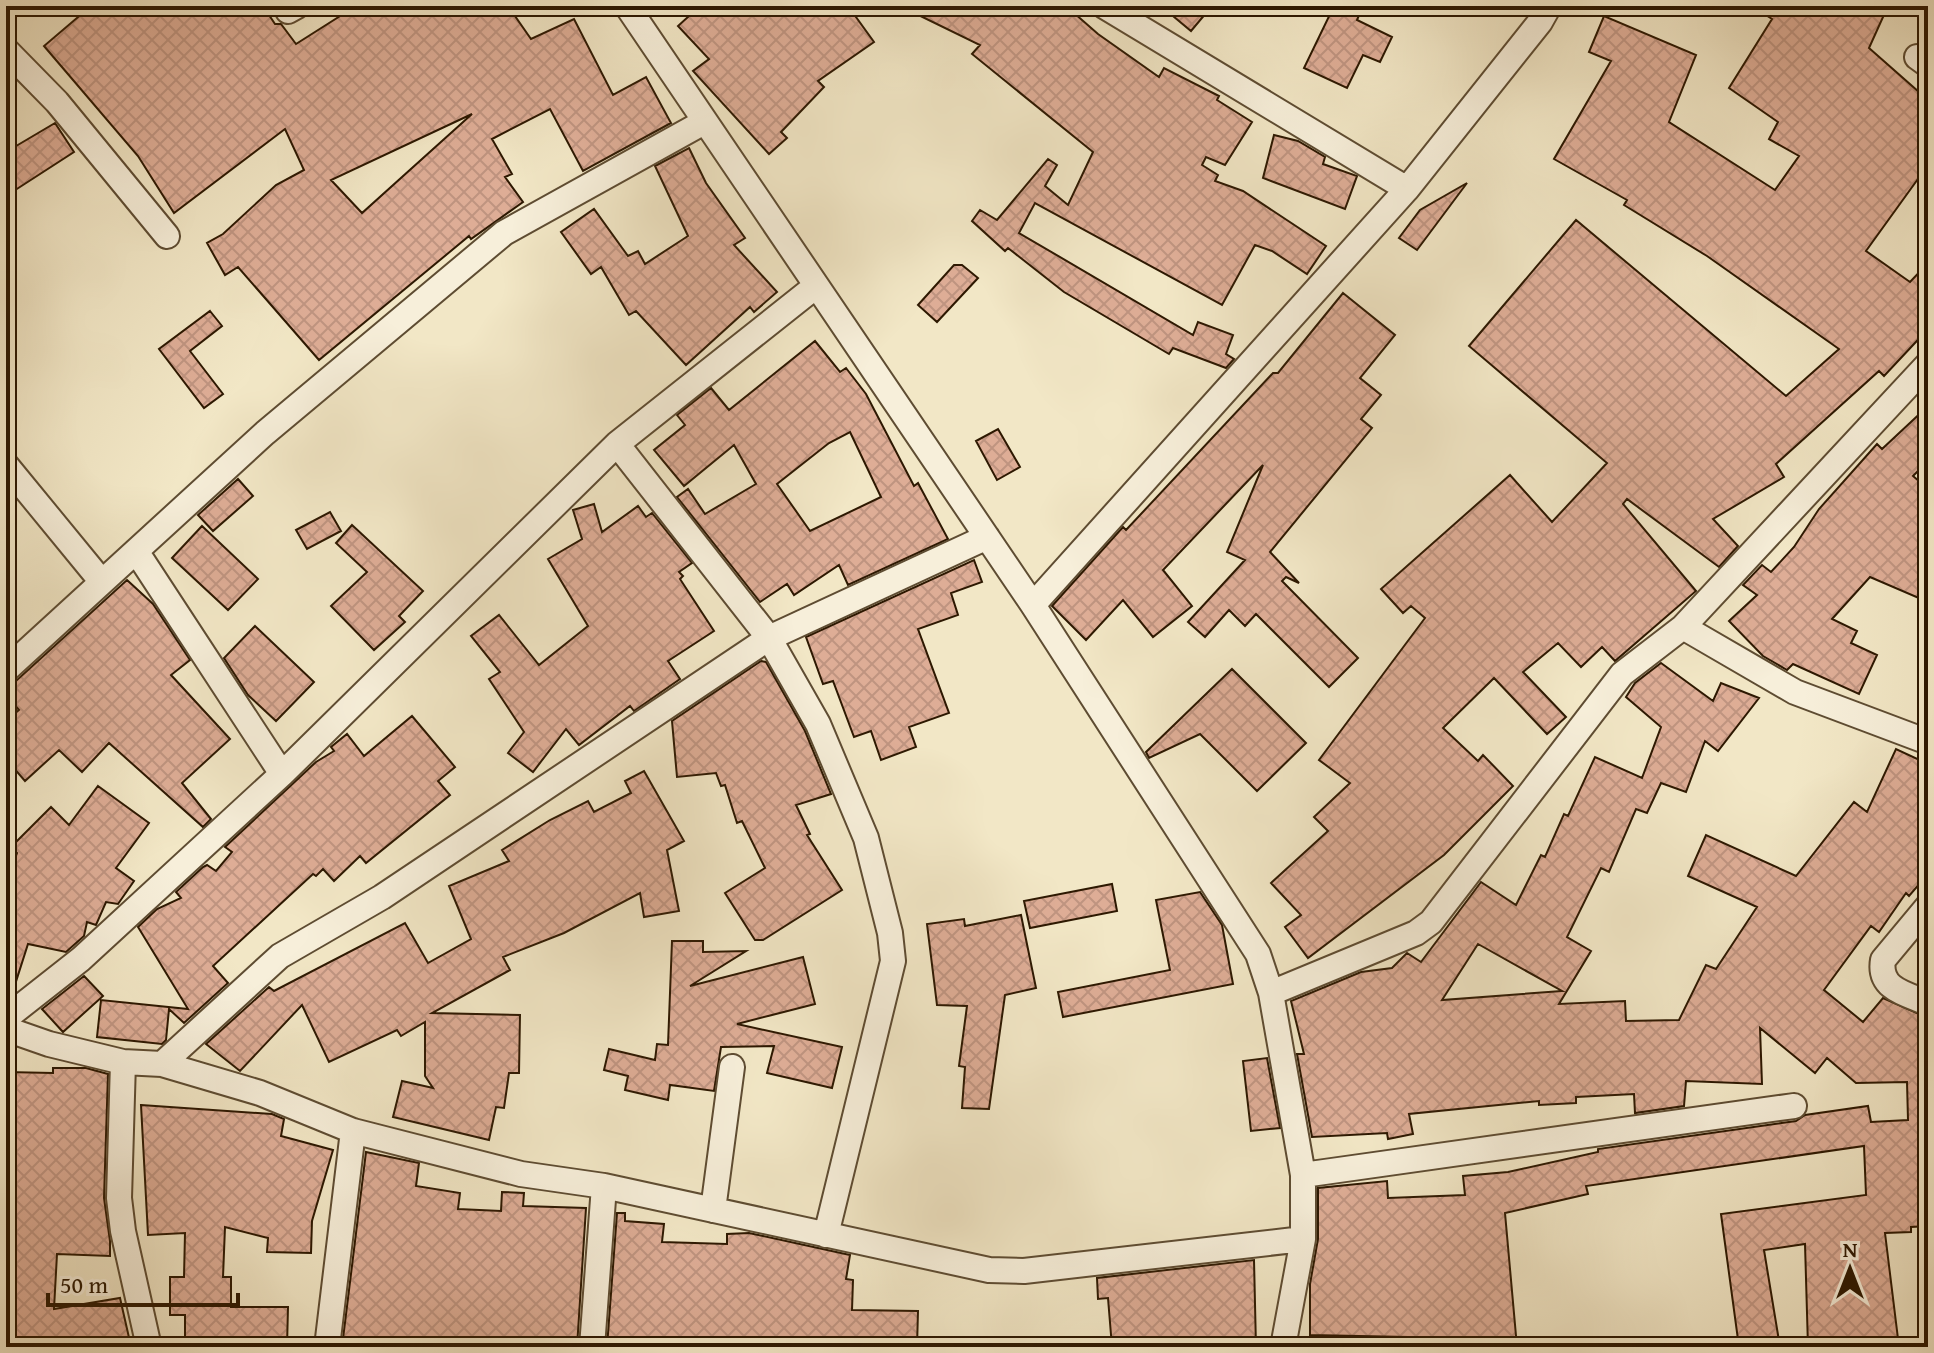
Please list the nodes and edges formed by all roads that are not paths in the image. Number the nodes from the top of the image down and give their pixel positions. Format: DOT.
graph roads {
  1 [pos="627,6"];
  2 [pos="1104,6"];
  3 [pos="1549,6"];
  4 [pos="6,50"];
  5 [pos="704,122"];
  6 [pos="1407,189"];
  7 [pos="167,236"];
  8 [pos="816,286"];
  9 [pos="1928,364"];
  10 [pos="617,444"];
  11 [pos="6,465"];
  12 [pos="987,537"];
  13 [pos="136,551"];
  14 [pos="102,582"];
  15 [pos="1033,605"];
  16 [pos="1683,627"];
  17 [pos="769,638"];
  18 [pos="6,670"];
  19 [pos="1928,742"];
  20 [pos="282,774"];
  21 [pos="1928,906"];
  22 [pos="1271,993"];
  23 [pos="1928,1003"];
  24 [pos="6,1018"];
  25 [pos="6,1029"];
  26 [pos="123,1062"];
  27 [pos="162,1064"];
  28 [pos="732,1067"];
  29 [pos="1794,1106"];
  30 [pos="353,1131"];
  31 [pos="1303,1175"];
  32 [pos="604,1186"];
  33 [pos="713,1210"];
  34 [pos="826,1235"];
  35 [pos="1303,1239"];
  36 [pos="149,1347"];
  37 [pos="327,1347"];
  38 [pos="592,1347"];
  39 [pos="1283,1347"];
  1 -- 5 [label="street"];
  2 -- 6 [label="street"];
  3 -- 6 [label="street"];
  4 -- 7 [label="street"];
  5 -- 8 [label="street"];
  5 -- 13 [label="street"];
  6 -- 15 [label="street"];
  8 -- 10 [label="street"];
  8 -- 12 [label="street"];
  9 -- 16 [label="street"];
  10 -- 17 [label="street"];
  10 -- 20 [label="street"];
  11 -- 14 [label="street"];
  12 -- 15 [label="street"];
  12 -- 17 [label="street"];
  13 -- 14 [label="street"];
  13 -- 20 [label="street"];
  14 -- 18 [label="street"];
  15 -- 22 [label="street"];
  16 -- 19 [label="street"];
  16 -- 22 [label="street"];
  17 -- 27 [label="street"];
  17 -- 34 [label="street"];
  20 -- 24 [label="street"];
  21 -- 23 [label="street"];
  22 -- 31 [label="street"];
  25 -- 26 [label="street"];
  26 -- 27 [label="street"];
  26 -- 36 [label="street"];
  27 -- 30 [label="street"];
  28 -- 33 [label="street"];
  29 -- 31 [label="street"];
  30 -- 32 [label="street"];
  30 -- 37 [label="street"];
  31 -- 35 [label="street"];
  32 -- 33 [label="street"];
  32 -- 38 [label="street"];
  33 -- 34 [label="street"];
  34 -- 35 [label="street"];
  35 -- 39 [label="street"];
}
